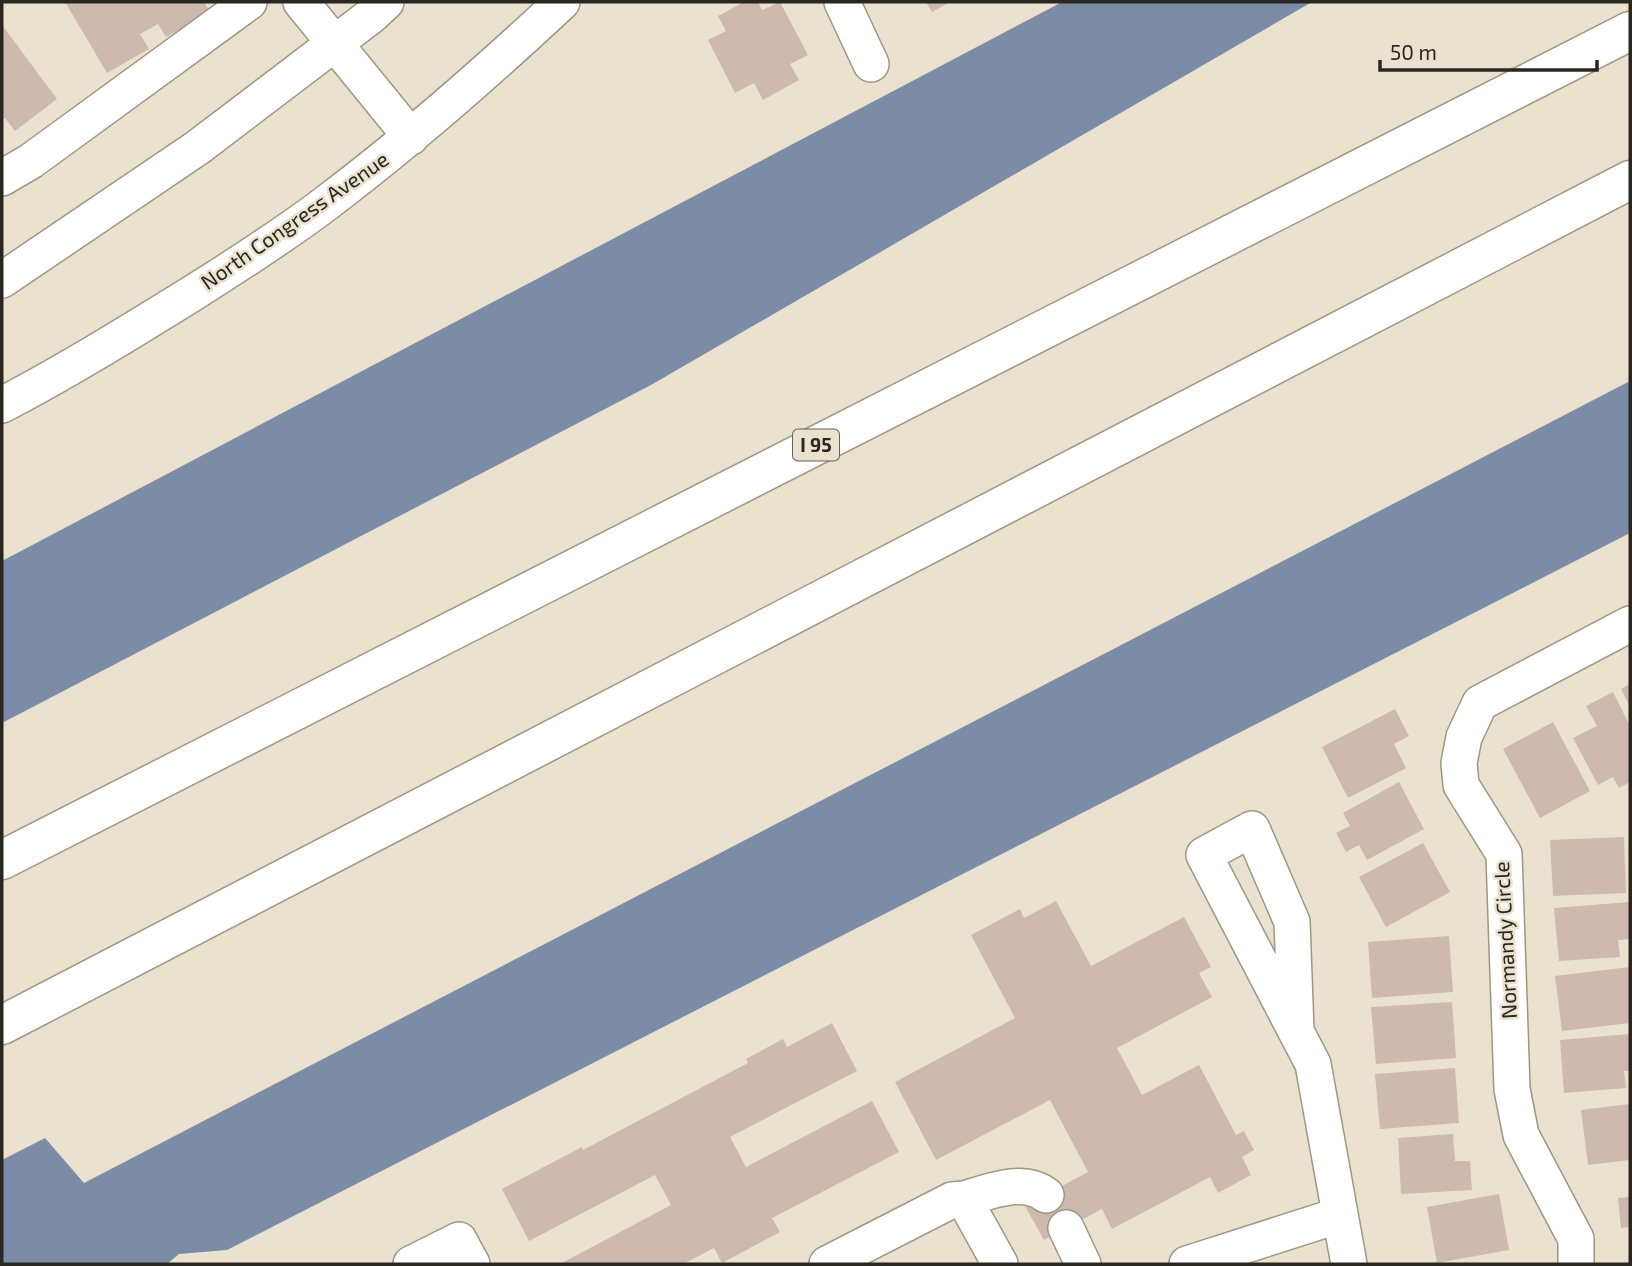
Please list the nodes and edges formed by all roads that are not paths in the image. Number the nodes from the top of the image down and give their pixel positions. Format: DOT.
graph roads {
  1 [pos="249,2"];
  2 [pos="301,2"];
  3 [pos="386,2"];
  4 [pos="562,2"];
  5 [pos="842,2"];
  6 [pos="1630,31"];
  7 [pos="335,43"];
  8 [pos="871,64"];
  9 [pos="411,137"];
  10 [pos="2,178"];
  11 [pos="1630,180"];
  12 [pos="2,280"];
  13 [pos="2,405"];
  14 [pos="1630,624"];
  15 [pos="2,860"];
  16 [pos="10,1021"];
  17 [pos="1296,1031"];
  18 [pos="1046,1195"];
  19 [pos="964,1199"];
  20 [pos="1340,1215"];
  21 [pos="1066,1228"];
  22 [pos="411,1264"];
  23 [pos="472,1264"];
  24 [pos="827,1264"];
  25 [pos="1000,1264"];
  26 [pos="1083,1264"];
  27 [pos="1187,1264"];
  28 [pos="1349,1264"];
  29 [pos="1576,1264"];
  1 -- 10 [label="street"];
  2 -- 7 [label="street"];
  3 -- 7 [label="street"];
  4 -- 9 [label="street, North Congress Avenue"];
  5 -- 8 [label="street"];
  6 -- 15 [label="highway, I 95"];
  7 -- 9 [label="street"];
  7 -- 12 [label="street"];
  9 -- 13 [label="street, North Congress Avenue"];
  11 -- 16 [label="highway"];
  14 -- 29 [label="street, Normandy Circle"];
  17 -- 17 [label="street"];
  17 -- 20 [label="street"];
  18 -- 19 [label="street"];
  19 -- 24 [label="street"];
  19 -- 25 [label="street"];
  20 -- 27 [label="street"];
  20 -- 28 [label="street"];
  21 -- 26 [label="street"];
  22 -- 23 [label="street"];
}
